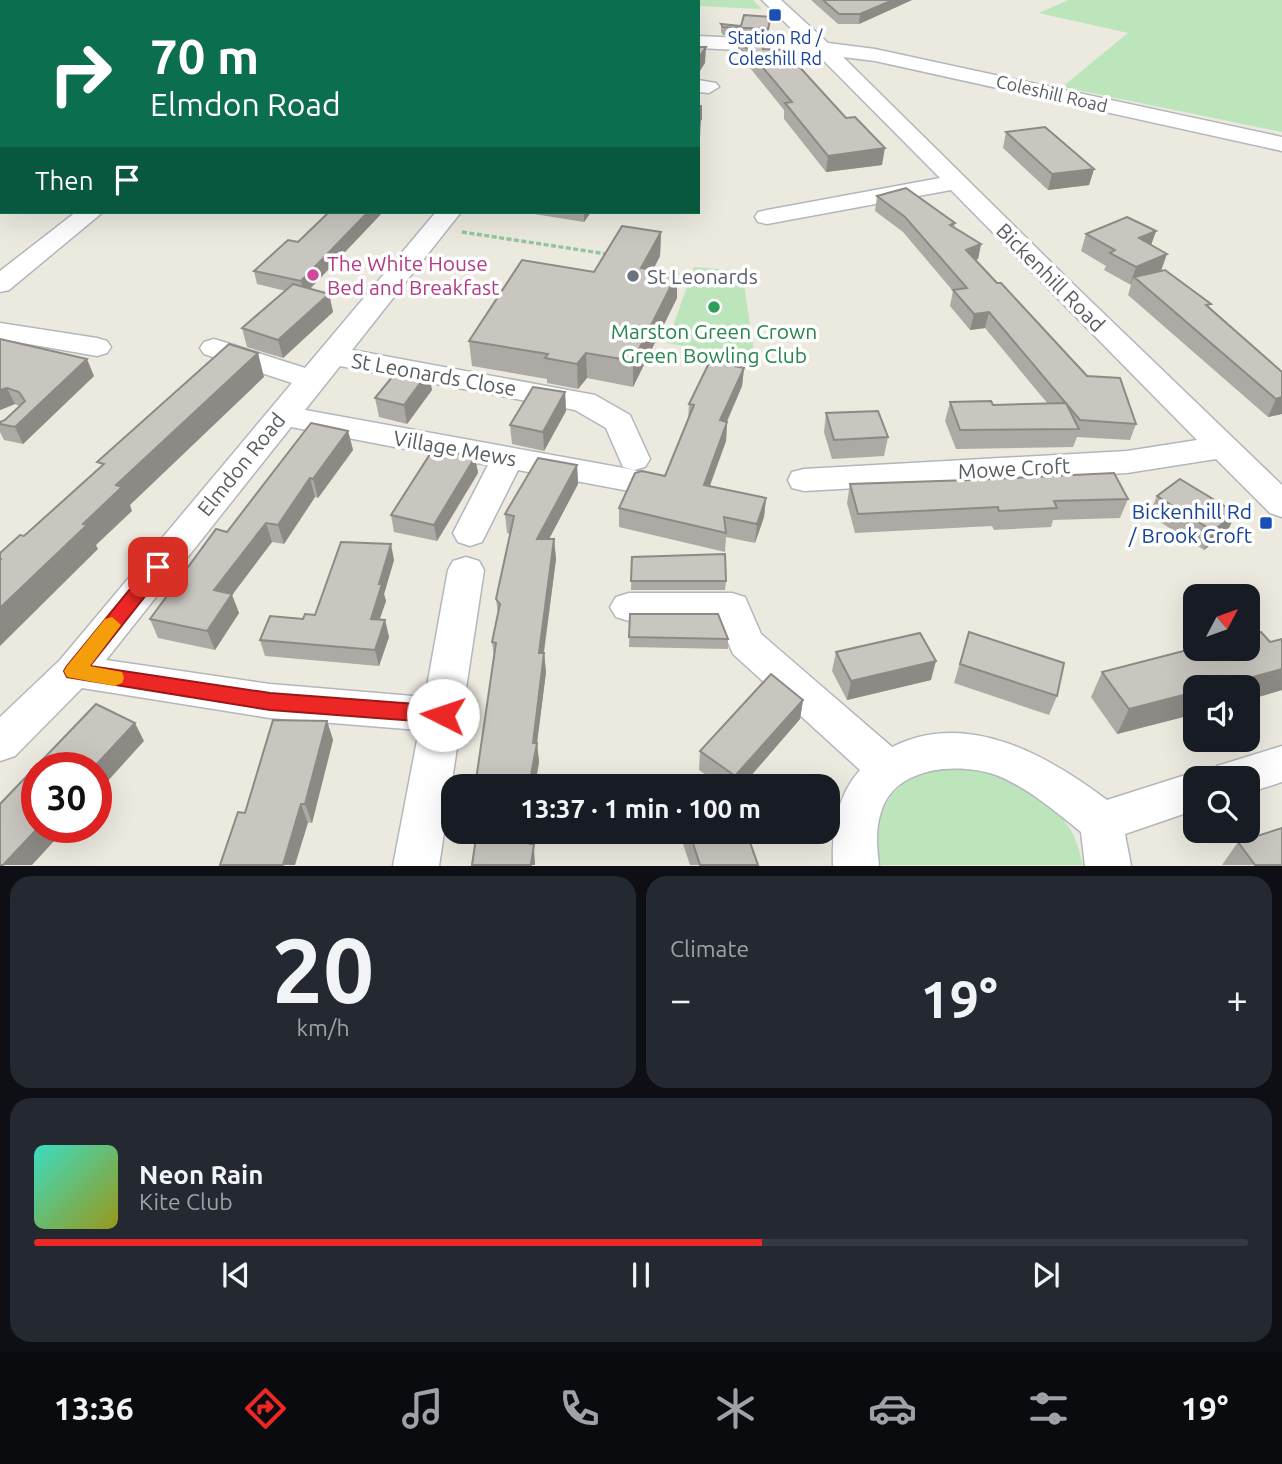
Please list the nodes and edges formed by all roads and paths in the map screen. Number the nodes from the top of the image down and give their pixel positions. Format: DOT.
graph roads {
  1 [pos="771,0"];
  2 [pos="700,42"];
  3 [pos="910,46"];
  4 [pos="821,48"];
  5 [pos="1043,90"];
  6 [pos="1282,144"];
  7 [pos="957,182"];
  8 [pos="88,214"];
  9 [pos="767,216"];
  10 [pos="443,220"];
  11 [pos="607,254"];
  12 [pos="0,284"];
  13 [pos="0,331"];
  14 [pos="97,347"];
  15 [pos="214,348"];
  16 [pos="320,367"];
  17 [pos="281,415"];
  18 [pos="1223,447"];
  19 [pos="508,458"];
  20 [pos="632,469"];
  21 [pos="804,480"];
  22 [pos="1282,505"];
  23 [pos="629,607"];
  24 [pos="74,671"];
  25 [pos="443,715"];
  26 [pos="0,743"];
  27 [pos="1282,764"];
  28 [pos="888,769"];
  29 [pos="1260,771"];
  30 [pos="1183,795"];
  31 [pos="1101,822"];
  32 [pos="416,866"];
  33 [pos="856,866"];
  34 [pos="1108,866"];
  1 -- 4 [label="street, Bickenhill Road"];
  2 -- 4 [label="street, Coleshill Road"];
  3 -- 5 [label="street"];
  4 -- 5 [label="street, Coleshill Road"];
  4 -- 7 [label="street, Bickenhill Road"];
  5 -- 6 [label="street, Coleshill Road"];
  7 -- 9 [label="street"];
  7 -- 18 [label="street, Bickenhill Road"];
  8 -- 12 [label="street"];
  10 -- 11 [label="path"];
  10 -- 16 [label="street, Elmdon Road"];
  13 -- 14 [label="street"];
  15 -- 16 [label="street, St Leonards Close"];
  16 -- 17 [label="street, Elmdon Road"];
  16 -- 20 [label="street, St Leonards Close"];
  17 -- 19 [label="street, Village Mews"];
  17 -- 24 [label="street, Elmdon Road"];
  18 -- 21 [label="street, Mowe Croft"];
  18 -- 22 [label="street, Bickenhill Road"];
  19 -- 20 [label="street, Village Mews"];
  19 -- 25 [label="street"];
  23 -- 28 [label="street"];
  24 -- 25 [label="street"];
  24 -- 26 [label="street, Elmdon Road"];
  25 -- 32 [label="street"];
  27 -- 29 [label="street"];
  28 -- 31 [label="street"];
  28 -- 33 [label="street"];
  30 -- 31 [label="street"];
  31 -- 34 [label="street"];
}
